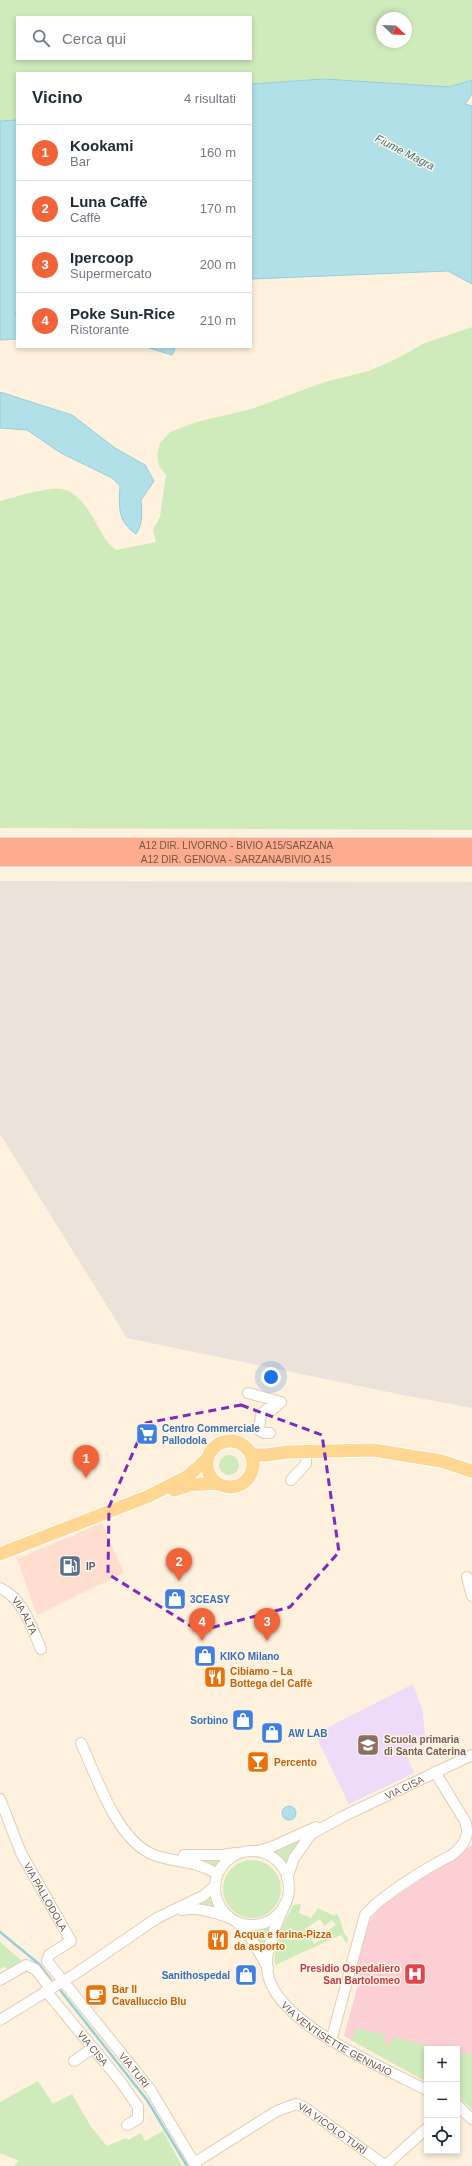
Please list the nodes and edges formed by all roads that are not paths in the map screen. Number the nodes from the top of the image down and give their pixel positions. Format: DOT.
graph roads {
  1 [pos="0,845"];
  2 [pos="472,845"];
  3 [pos="472,858"];
  4 [pos="0,859"];
  5 [pos="248,1393"];
  6 [pos="270,1433"];
  7 [pos="306,1451"];
  8 [pos="251,1455"];
  9 [pos="208,1458"];
  10 [pos="472,1471"];
  11 [pos="250,1475"];
  12 [pos="291,1480"];
  13 [pos="216,1482"];
  14 [pos="149,1496"];
  15 [pos="0,1554"];
  16 [pos="467,1577"];
  17 [pos="0,1588"];
  18 [pos="472,1596"];
  19 [pos="41,1649"];
  20 [pos="81,1743"];
  21 [pos="472,1755"];
  22 [pos="435,1772"];
  23 [pos="0,1799"];
  24 [pos="337,1819"];
  25 [pos="258,1851"];
  26 [pos="240,1852"];
  27 [pos="154,1855"];
  28 [pos="217,1874"];
  29 [pos="287,1878"];
  30 [pos="215,1886"];
  31 [pos="285,1904"];
  32 [pos="157,1918"];
  33 [pos="234,1920"];
  34 [pos="268,1968"];
  35 [pos="0,1980"];
  36 [pos="63,1980"];
  37 [pos="48,1989"];
  38 [pos="0,2020"];
  39 [pos="332,2040"];
  40 [pos="93,2048"];
  41 [pos="74,2061"];
  42 [pos="424,2088"];
  43 [pos="460,2108"];
  44 [pos="472,2119"];
  45 [pos="127,2125"];
  46 [pos="424,2131"];
  47 [pos="195,2165"];
  48 [pos="385,2166"];
  1 -- 2 [label="highway, A12 DIR. LIVORNO - BIVIO A15/SARZANA"];
  3 -- 4 [label="highway, A12 DIR. GENOVA - SARZANA/BIVIO A15"];
  5 -- 6 [label="street"];
  7 -- 8 [label="main road"];
  7 -- 10 [label="main road"];
  7 -- 11 [label="main road"];
  7 -- 12 [label="street"];
  8 -- 9 [label="main road"];
  8 -- 11 [label="main road"];
  9 -- 13 [label="main road"];
  9 -- 14 [label="main road"];
  11 -- 13 [label="main road"];
  13 -- 14 [label="main road"];
  14 -- 15 [label="main road"];
  16 -- 18 [label="street"];
  17 -- 19 [label="street, VIA ALTA"];
  20 -- 27 [label="street"];
  21 -- 22 [label="street, VIA CISA"];
  22 -- 24 [label="street, VIA CISA"];
  22 -- 39 [label="street"];
  23 -- 36 [label="street, VIA PALLODOLA"];
  24 -- 25 [label="street, VIA CISA"];
  24 -- 29 [label="street, VIA CISA"];
  25 -- 26 [label="street"];
  25 -- 29 [label="street"];
  26 -- 27 [label="street"];
  26 -- 28 [label="street"];
  27 -- 28 [label="street"];
  28 -- 30 [label="street"];
  29 -- 31 [label="street"];
  30 -- 32 [label="street"];
  30 -- 33 [label="street"];
  31 -- 33 [label="street"];
  31 -- 34 [label="street, VIA VENTISETTE GENNAIO"];
  32 -- 33 [label="street"];
  32 -- 36 [label="street"];
  33 -- 34 [label="street, VIA VENTISETTE GENNAIO"];
  34 -- 39 [label="street, VIA VENTISETTE GENNAIO"];
  35 -- 37 [label="street, VIA CISA"];
  36 -- 37 [label="street"];
  36 -- 47 [label="street, VIA TURI"];
  37 -- 38 [label="street"];
  37 -- 40 [label="street, VIA CISA"];
  39 -- 42 [label="street, VIA VENTISETTE GENNAIO"];
  40 -- 41 [label="street"];
  40 -- 45 [label="street, VIA CISA"];
  43 -- 44 [label="street"];
  46 -- 48 [label="street"];
  47 -- 48 [label="street, VIA VICOLO TURÌ"];
}
